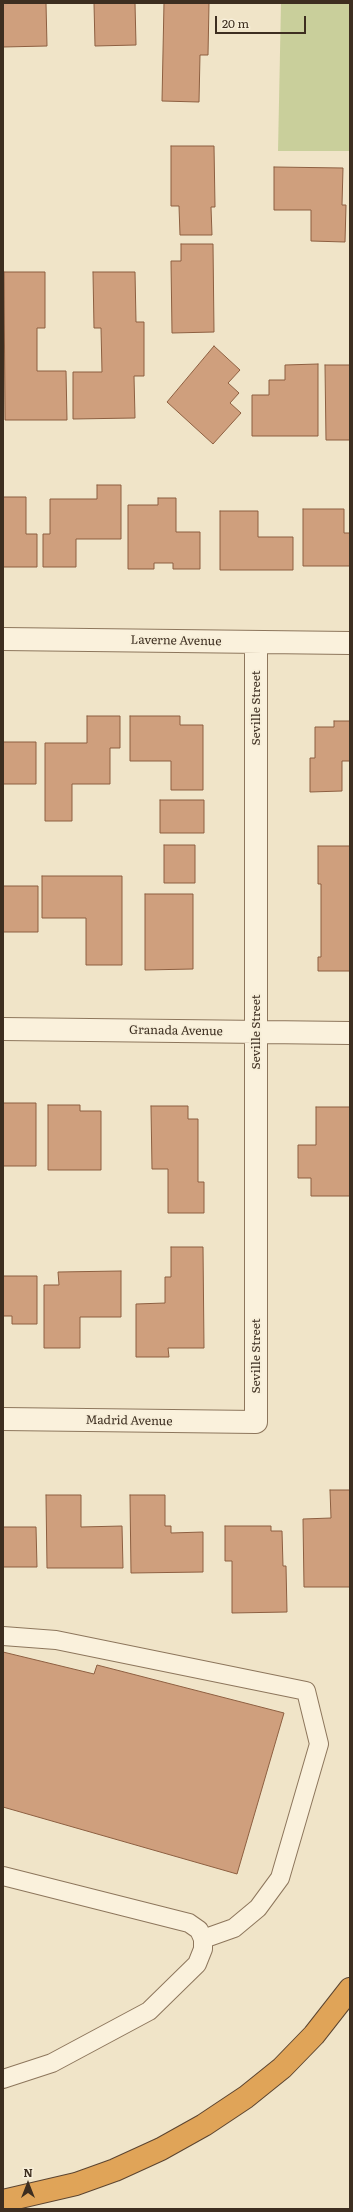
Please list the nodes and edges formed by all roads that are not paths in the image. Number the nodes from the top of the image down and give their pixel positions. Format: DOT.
graph roads {
  1 [pos="3,639"];
  2 [pos="256,642"];
  3 [pos="350,643"];
  4 [pos="3,1029"];
  5 [pos="256,1032"];
  6 [pos="350,1033"];
  7 [pos="3,1419"];
  8 [pos="256,1422"];
  9 [pos="3,1636"];
  10 [pos="3,1876"];
  11 [pos="203,1939"];
  12 [pos="350,1989"];
  13 [pos="3,2079"];
  14 [pos="3,2201"];
  1 -- 2 [label="street, Laverne Avenue"];
  2 -- 3 [label="street, Laverne Avenue"];
  2 -- 5 [label="street, Seville Street"];
  4 -- 5 [label="street, Granada Avenue"];
  5 -- 6 [label="street, Granada Avenue"];
  5 -- 8 [label="street, Seville Street"];
  7 -- 8 [label="street, Madrid Avenue"];
  9 -- 11 [label="lane"];
  10 -- 11 [label="lane"];
  11 -- 13 [label="lane"];
  12 -- 14 [label="highway"];
}
